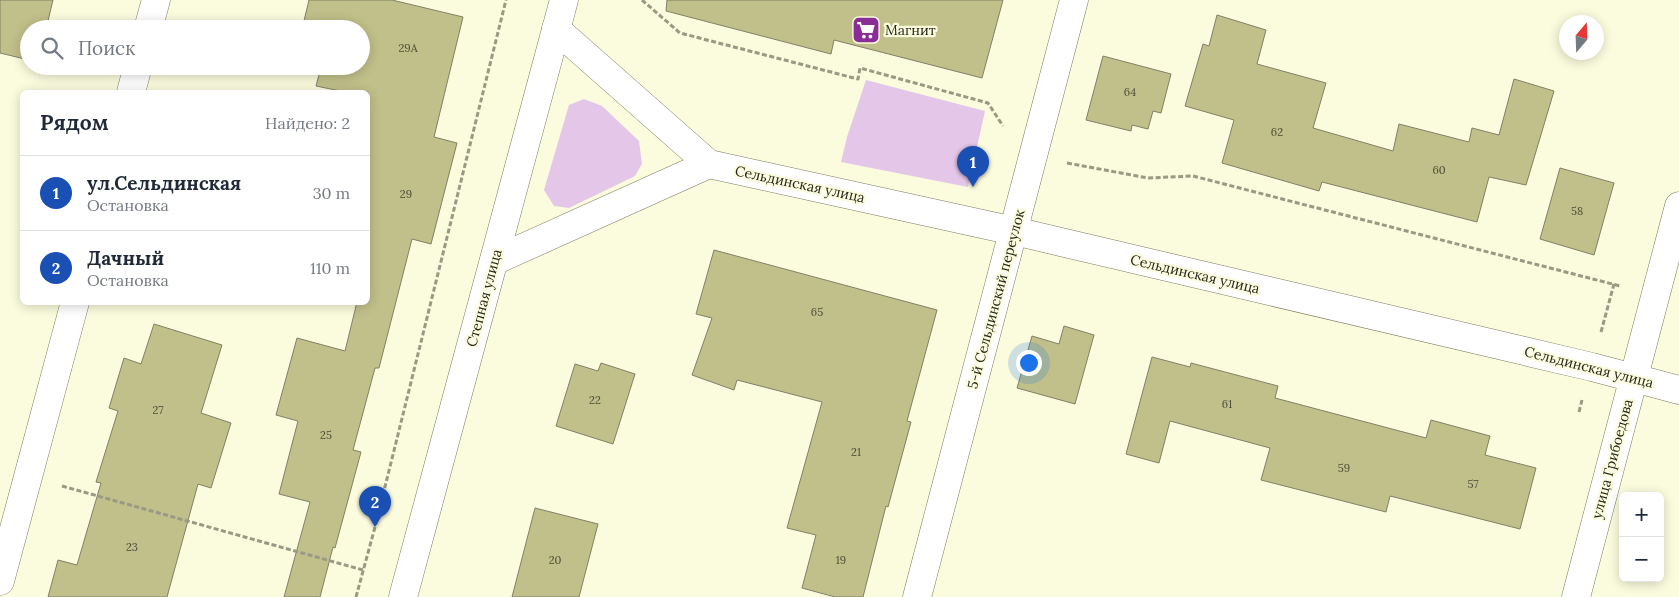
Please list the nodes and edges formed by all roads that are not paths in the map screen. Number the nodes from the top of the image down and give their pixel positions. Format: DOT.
graph roads {
  1 [pos="156,0"];
  2 [pos="564,0"];
  3 [pos="1074,0"];
  4 [pos="150,20"];
  5 [pos="556,29"];
  6 [pos="136,75"];
  7 [pos="132,90"];
  8 [pos="709,164"];
  9 [pos="1679,206"];
  10 [pos="1014,232"];
  11 [pos="494,261"];
  12 [pos="74,305"];
  13 [pos="1633,377"];
  14 [pos="1679,390"];
  15 [pos="0,581"];
  16 [pos="403,597"];
  17 [pos="917,597"];
  18 [pos="1576,597"];
  1 -- 4 [label="street"];
  2 -- 5 [label="street, Степная улица"];
  3 -- 10 [label="street, 5-й Сельдинский переулок"];
  5 -- 8 [label="street, Сельдинская улица"];
  5 -- 11 [label="street, Степная улица"];
  6 -- 7 [label="street"];
  8 -- 10 [label="street, Сельдинская улица"];
  8 -- 11 [label="street"];
  9 -- 13 [label="street, улица Грибоедова"];
  10 -- 13 [label="street, Сельдинская улица"];
  10 -- 17 [label="street, 5-й Сельдинский переулок"];
  11 -- 16 [label="street, Степная улица"];
  12 -- 15 [label="street"];
  13 -- 14 [label="street, Сельдинская улица"];
  13 -- 18 [label="street, улица Грибоедова"];
}
